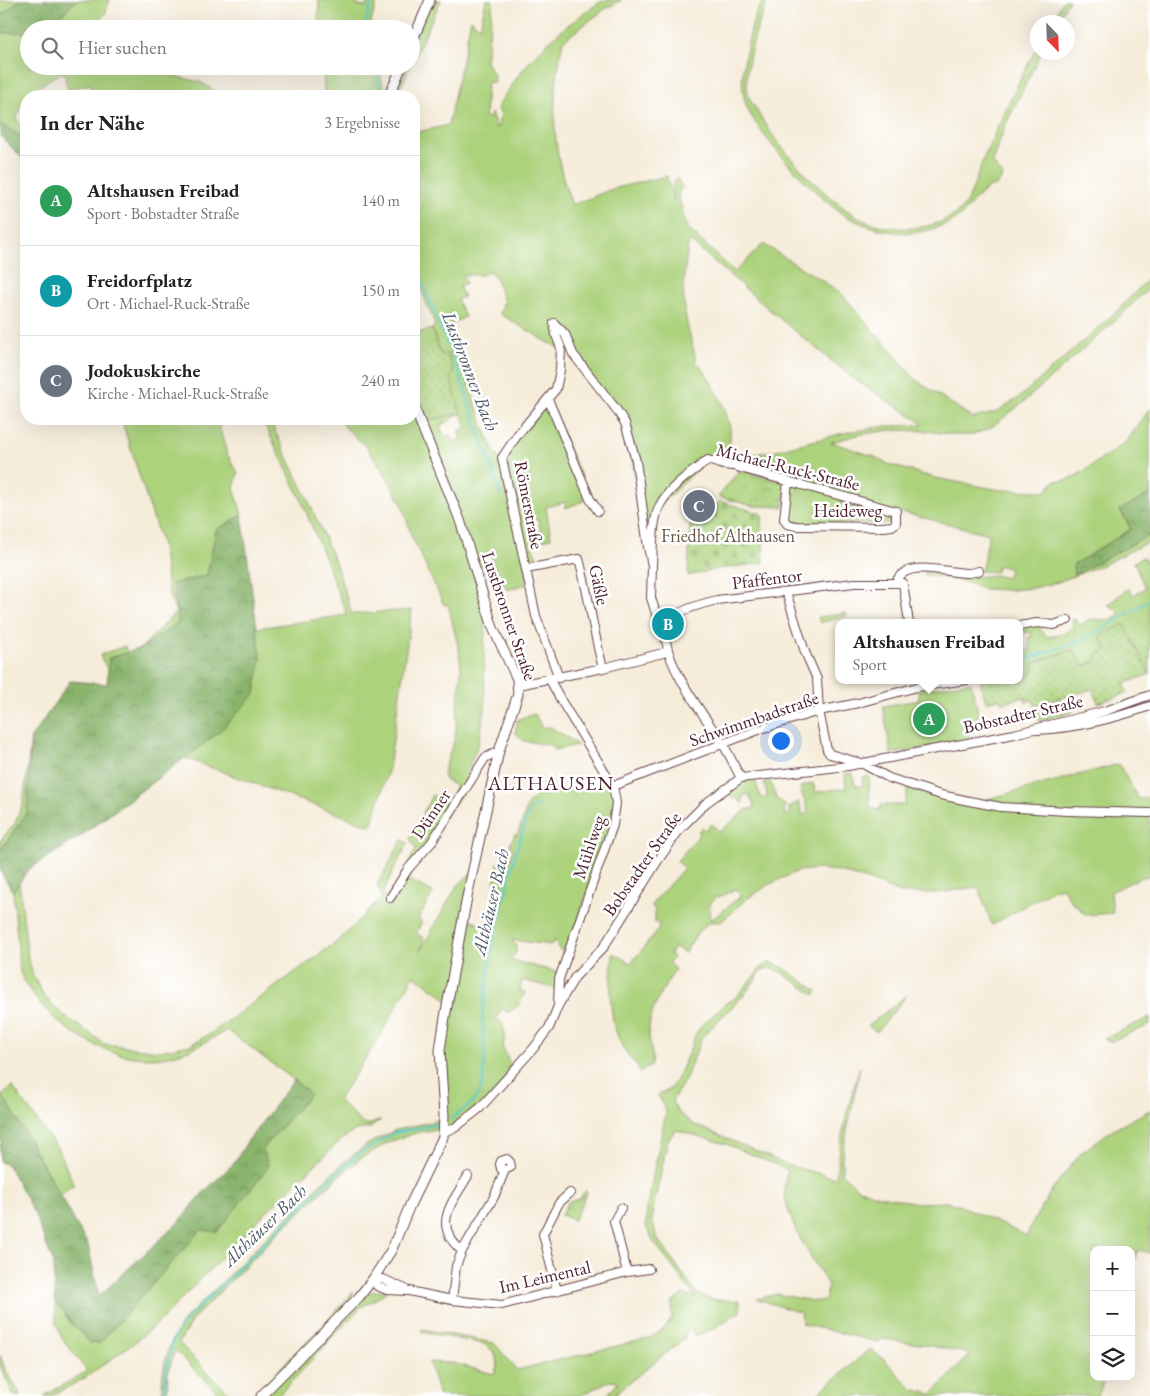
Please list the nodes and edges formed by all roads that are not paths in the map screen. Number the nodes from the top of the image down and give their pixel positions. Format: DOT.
graph roads {
  1 [pos="430,0"];
  2 [pos="420,23"];
  3 [pos="398,75"];
  4 [pos="392,90"];
  5 [pos="554,323"];
  6 [pos="548,399"];
  7 [pos="420,422"];
  8 [pos="788,482"];
  9 [pos="598,511"];
  10 [pos="896,511"];
  11 [pos="652,566"];
  12 [pos="526,569"];
  13 [pos="979,571"];
  14 [pos="900,582"];
  15 [pos="786,592"];
  16 [pos="908,619"];
  17 [pos="1068,620"];
  18 [pos="668,624"];
  19 [pos="1023,625"];
  20 [pos="667,652"];
  21 [pos="603,668"];
  22 [pos="559,678"];
  23 [pos="550,680"];
  24 [pos="917,684"];
  25 [pos="518,685"];
  26 [pos="1150,695"];
  27 [pos="1150,706"];
  28 [pos="819,711"];
  29 [pos="1023,731"];
  30 [pos="722,743"];
  31 [pos="499,751"];
  32 [pos="861,763"];
  33 [pos="741,778"];
  34 [pos="613,786"];
  35 [pos="1150,813"];
  36 [pos="390,898"];
  37 [pos="558,1006"];
  38 [pos="444,1132"];
  39 [pos="505,1170"];
  40 [pos="468,1176"];
  41 [pos="570,1193"];
  42 [pos="620,1208"];
  43 [pos="462,1251"];
  44 [pos="649,1269"];
  45 [pos="627,1272"];
  46 [pos="373,1279"];
  47 [pos="557,1291"];
  48 [pos="452,1300"];
  49 [pos="261,1396"];
  1 -- 2 [label="street"];
  3 -- 4 [label="street"];
  5 -- 6 [label="street, Römerstraße"];
  5 -- 11 [label="street, Michael-Ruck-Straße"];
  6 -- 9 [label="street"];
  6 -- 12 [label="street, Römerstraße"];
  7 -- 25 [label="street, Lustbronner Straße"];
  8 -- 10 [label="street, Michael-Ruck-Straße"];
  8 -- 10 [label="street, Heideweg"];
  8 -- 11 [label="street, Michael-Ruck-Straße"];
  11 -- 18 [label="street, Michael-Ruck-Straße"];
  12 -- 21 [label="street, Gäßle"];
  12 -- 22 [label="street, Römerstraße"];
  13 -- 14 [label="street"];
  14 -- 15 [label="street, Pfaffentor"];
  14 -- 16 [label="street"];
  15 -- 18 [label="street, Pfaffentor"];
  15 -- 28 [label="street"];
  17 -- 19 [label="street"];
  18 -- 20 [label="street"];
  20 -- 21 [label="street"];
  20 -- 30 [label="street"];
  21 -- 22 [label="street"];
  22 -- 23 [label="street"];
  23 -- 25 [label="street"];
  23 -- 34 [label="street, Mühlweg"];
  24 -- 28 [label="street, Schwimmbadstraße"];
  25 -- 31 [label="street, Lustbronner Straße"];
  26 -- 29 [label="street, Bobstadter Straße"];
  27 -- 29 [label="street"];
  28 -- 30 [label="street, Schwimmbadstraße"];
  28 -- 32 [label="street"];
  29 -- 32 [label="street, Bobstadter Straße"];
  30 -- 33 [label="street"];
  30 -- 34 [label="street, Schwimmbadstraße"];
  31 -- 36 [label="street, Dünner"];
  31 -- 38 [label="street, Lustbronner Straße"];
  32 -- 33 [label="street, Bobstadter Straße"];
  32 -- 35 [label="street"];
  33 -- 37 [label="street, Bobstadter Straße"];
  34 -- 37 [label="street, Mühlweg"];
  37 -- 38 [label="street, Bobstadter Straße"];
  38 -- 46 [label="street"];
  39 -- 43 [label="street"];
  40 -- 43 [label="street"];
  41 -- 47 [label="street"];
  42 -- 45 [label="street"];
  43 -- 48 [label="street"];
  44 -- 45 [label="street, Im Leimental"];
  45 -- 47 [label="street, Im Leimental"];
  46 -- 48 [label="street, Im Leimental"];
  46 -- 49 [label="street"];
  47 -- 48 [label="street, Im Leimental"];
}
